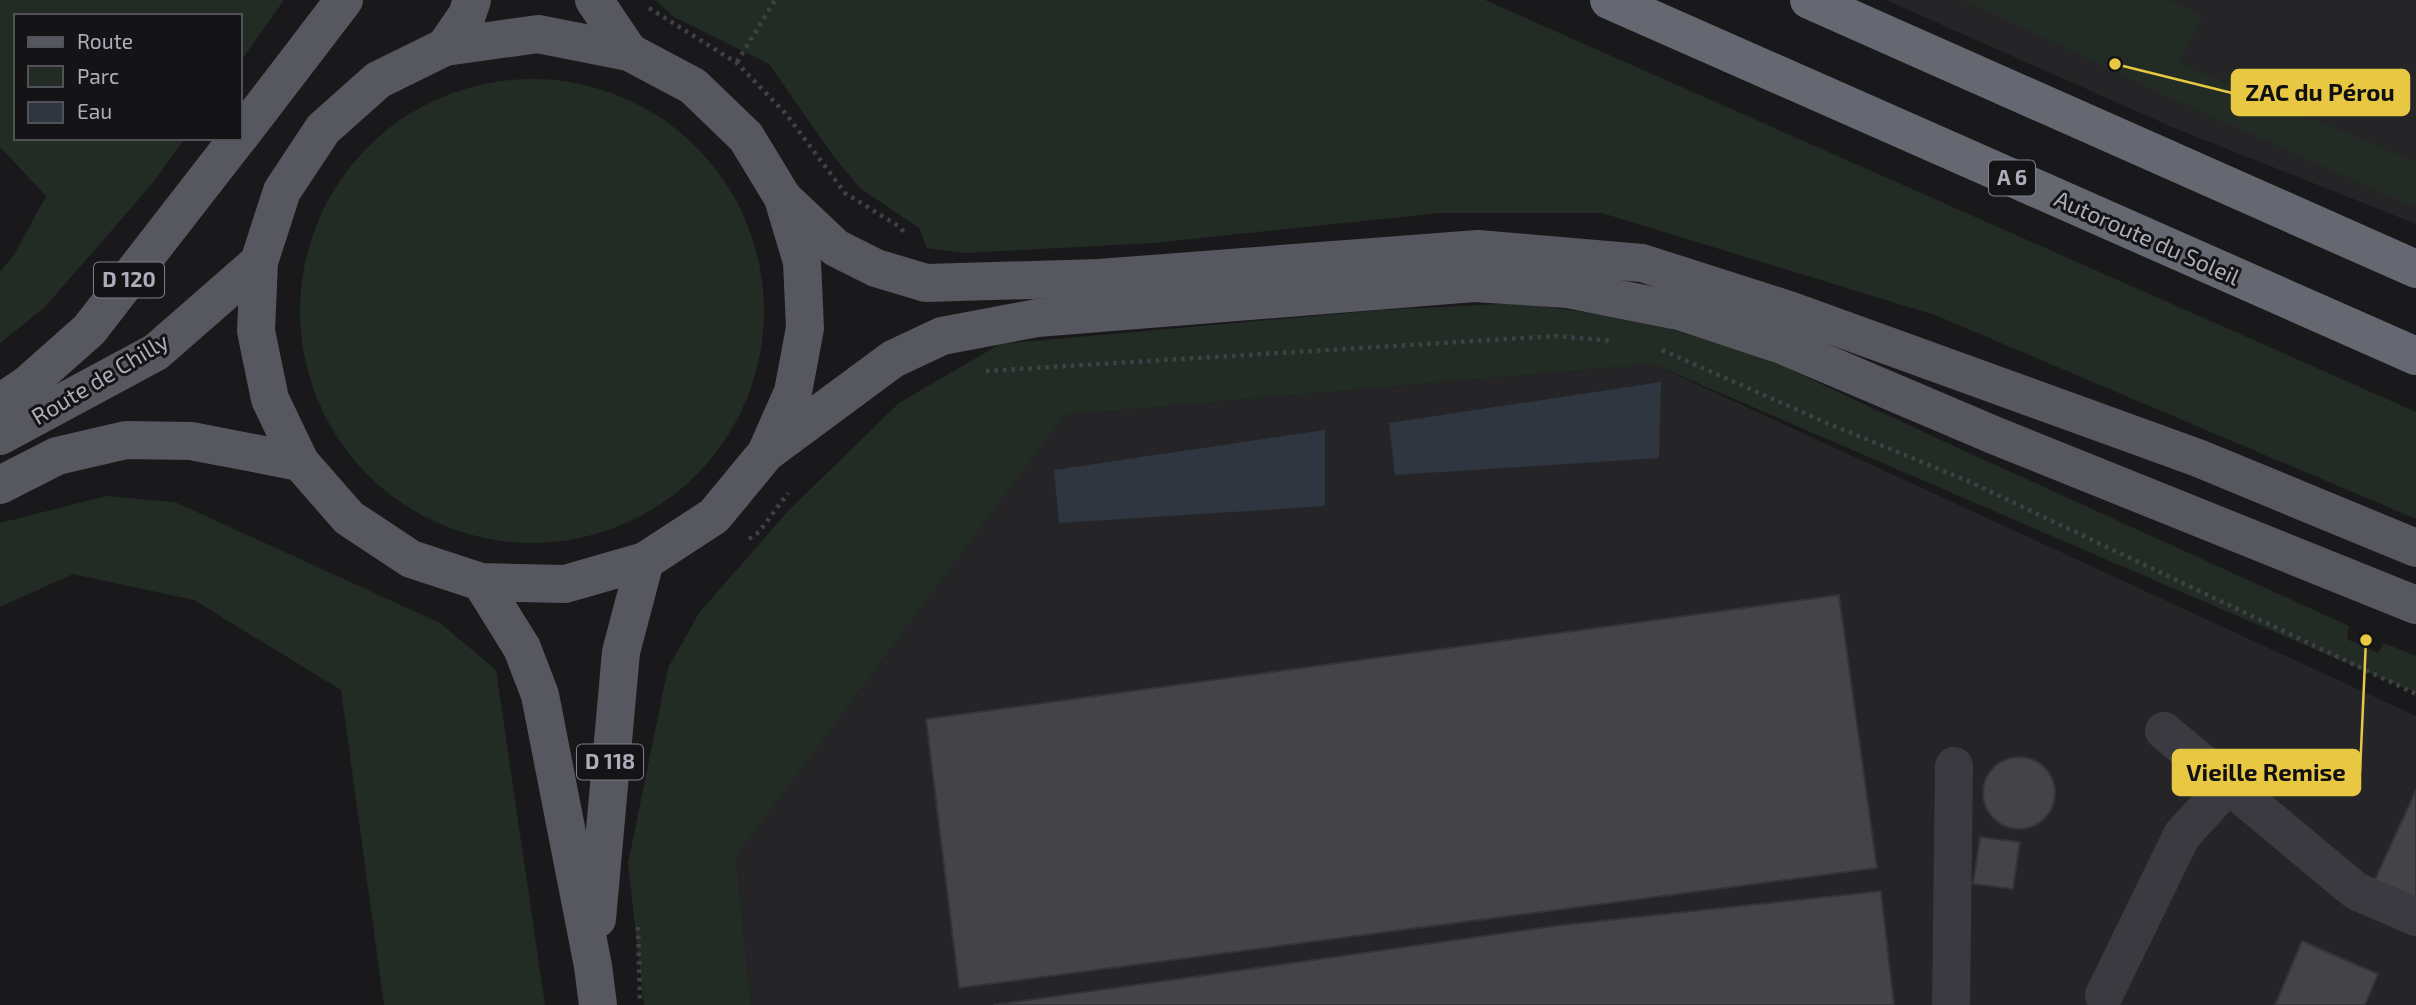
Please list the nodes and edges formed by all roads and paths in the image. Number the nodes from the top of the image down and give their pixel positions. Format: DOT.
graph roads {
  1 [pos="344,0"];
  2 [pos="472,0"];
  3 [pos="594,0"];
  4 [pos="775,0"];
  5 [pos="1609,0"];
  6 [pos="1809,0"];
  7 [pos="445,47"];
  8 [pos="629,52"];
  9 [pos="737,62"];
  10 [pos="242,133"];
  11 [pos="237,140"];
  12 [pos="783,198"];
  13 [pos="259,261"];
  14 [pos="2416,269"];
  15 [pos="1622,342"];
  16 [pos="1661,350"];
  17 [pos="2416,356"];
  18 [pos="979,371"];
  19 [pos="0,404"];
  20 [pos="0,436"];
  21 [pos="766,453"];
  22 [pos="300,462"];
  23 [pos="0,485"];
  24 [pos="790,491"];
  25 [pos="738,547"];
  26 [pos="2416,548"];
  27 [pos="645,561"];
  28 [pos="481,582"];
  29 [pos="2416,605"];
  30 [pos="2416,694"];
  31 [pos="2164,731"];
  32 [pos="1954,766"];
  33 [pos="2229,784"];
  34 [pos="2416,917"];
  35 [pos="638,925"];
  36 [pos="593,966"];
  37 [pos="2104,995"];
  38 [pos="598,1005"];
  39 [pos="640,1005"];
  40 [pos="1951,1005"];
  1 -- 10 [label="main road, D 120"];
  2 -- 7 [label="main road"];
  3 -- 8 [label="main road"];
  4 -- 9 [label="path"];
  5 -- 17 [label="highway, Autoroute du Soleil / A 6"];
  6 -- 14 [label="highway"];
  7 -- 8 [label="main road"];
  7 -- 13 [label="main road"];
  8 -- 12 [label="main road"];
  11 -- 19 [label="main road, D 120"];
  12 -- 21 [label="main road"];
  12 -- 26 [label="main road"];
  13 -- 20 [label="main road, Route de Chilly"];
  13 -- 22 [label="main road"];
  15 -- 18 [label="path"];
  16 -- 30 [label="path"];
  21 -- 27 [label="main road"];
  21 -- 29 [label="main road"];
  22 -- 23 [label="main road, Route de Chilly"];
  22 -- 28 [label="main road"];
  24 -- 25 [label="path"];
  27 -- 28 [label="main road"];
  27 -- 36 [label="main road, D 118"];
  28 -- 36 [label="main road, D 118"];
  31 -- 33 [label="lane"];
  32 -- 40 [label="lane"];
  33 -- 34 [label="lane"];
  33 -- 37 [label="lane"];
  35 -- 39 [label="path"];
  36 -- 38 [label="main road, D 118"];
}
